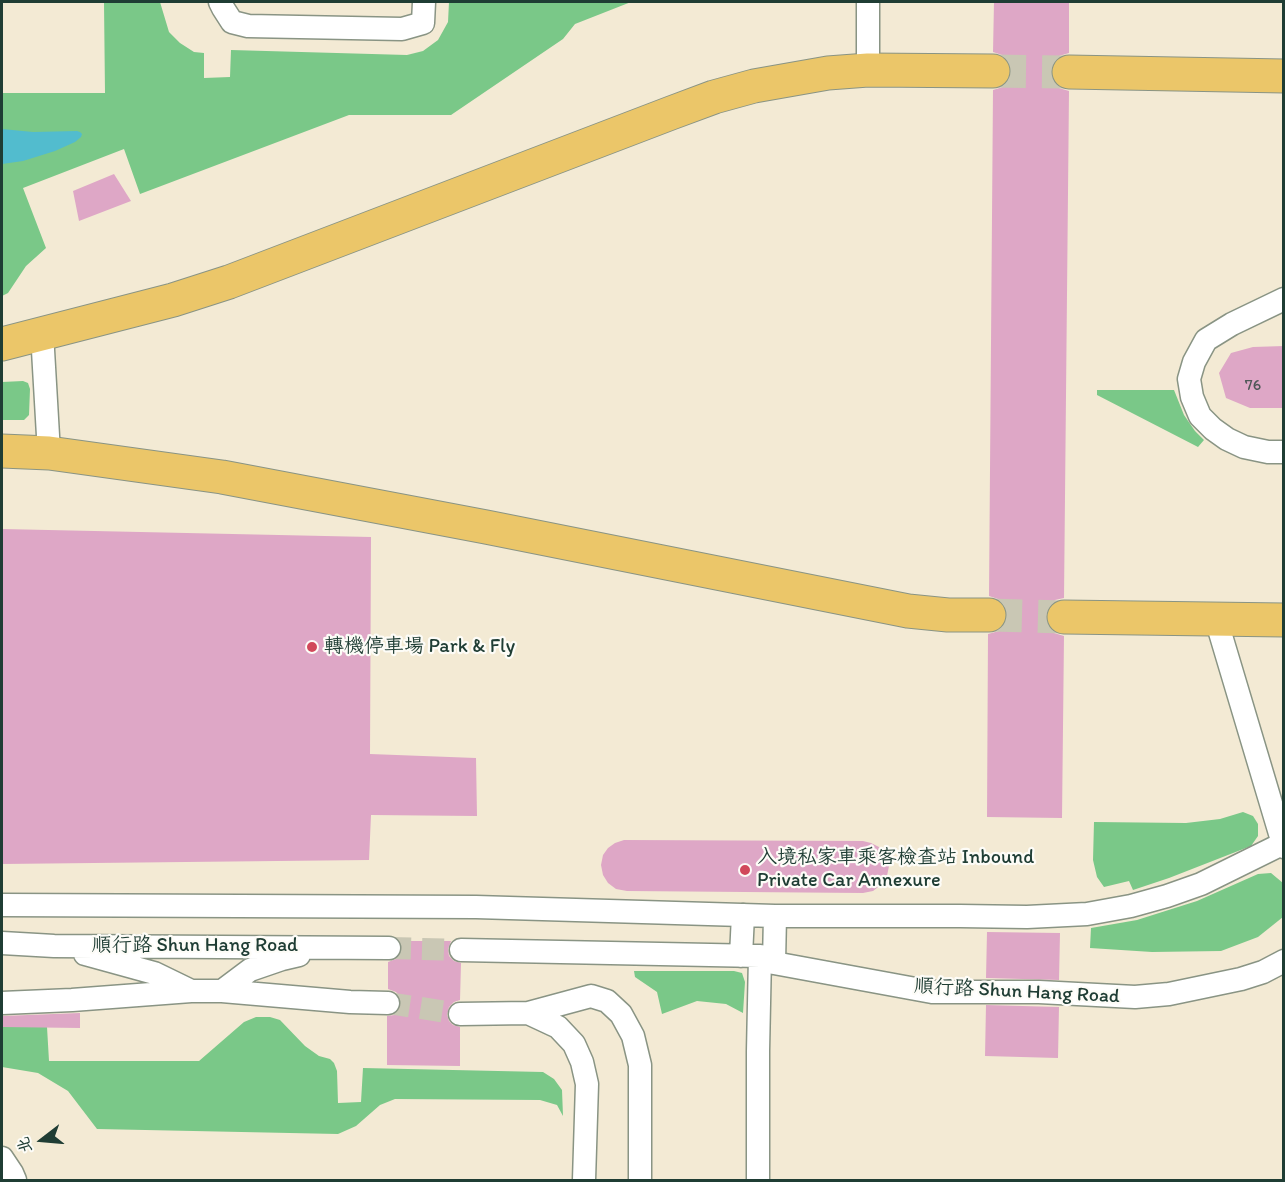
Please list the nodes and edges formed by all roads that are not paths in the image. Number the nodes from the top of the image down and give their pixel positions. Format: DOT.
graph roads {
  1 [pos="220,2"];
  2 [pos="424,2"];
  3 [pos="868,2"];
  4 [pos="868,70"];
  5 [pos="993,71"];
  6 [pos="1069,72"];
  7 [pos="1284,76"];
  8 [pos="1284,300"];
  9 [pos="1259,311"];
  10 [pos="1284,312"];
  11 [pos="42,333"];
  12 [pos="2,344"];
  13 [pos="2,451"];
  14 [pos="1284,452"];
  15 [pos="49,453"];
  16 [pos="988,615"];
  17 [pos="1064,616"];
  18 [pos="1216,619"];
  19 [pos="1284,620"];
  20 [pos="1283,845"];
  21 [pos="2,905"];
  22 [pos="743,915"];
  23 [pos="775,916"];
  24 [pos="2,943"];
  25 [pos="54,946"];
  26 [pos="336,947"];
  27 [pos="388,948"];
  28 [pos="461,950"];
  29 [pos="758,958"];
  30 [pos="1284,961"];
  31 [pos="191,991"];
  32 [pos="222,991"];
  33 [pos="2,1003"];
  34 [pos="388,1003"];
  35 [pos="528,1013"];
  36 [pos="460,1014"];
  37 [pos="2,1158"];
  38 [pos="15,1180"];
  39 [pos="584,1180"];
  40 [pos="640,1180"];
  41 [pos="758,1180"];
  1 -- 2 [label="lane"];
  3 -- 4 [label="lane"];
  4 -- 5 [label="highway"];
  4 -- 11 [label="highway"];
  6 -- 7 [label="highway"];
  8 -- 9 [label="lane"];
  9 -- 10 [label="lane"];
  9 -- 14 [label="lane"];
  11 -- 12 [label="highway"];
  11 -- 15 [label="lane"];
  13 -- 15 [label="highway"];
  15 -- 16 [label="highway"];
  17 -- 18 [label="highway"];
  18 -- 19 [label="highway"];
  18 -- 20 [label="lane"];
  20 -- 23 [label="lane"];
  21 -- 22 [label="lane"];
  22 -- 23 [label="lane"];
  22 -- 29 [label="lane"];
  23 -- 29 [label="lane"];
  24 -- 25 [label="lane, 順行路 Shun Hang Road"];
  25 -- 26 [label="lane, 順行路 Shun Hang Road"];
  25 -- 31 [label="lane"];
  26 -- 27 [label="lane, 順行路 Shun Hang Road"];
  26 -- 32 [label="lane"];
  28 -- 29 [label="lane, 順行路 Shun Hang Road"];
  29 -- 30 [label="lane, 順行路 Shun Hang Road"];
  29 -- 41 [label="lane"];
  31 -- 32 [label="lane"];
  31 -- 33 [label="lane"];
  32 -- 34 [label="lane"];
  35 -- 36 [label="lane"];
  35 -- 39 [label="lane"];
  35 -- 40 [label="lane"];
  37 -- 38 [label="lane"];
}
